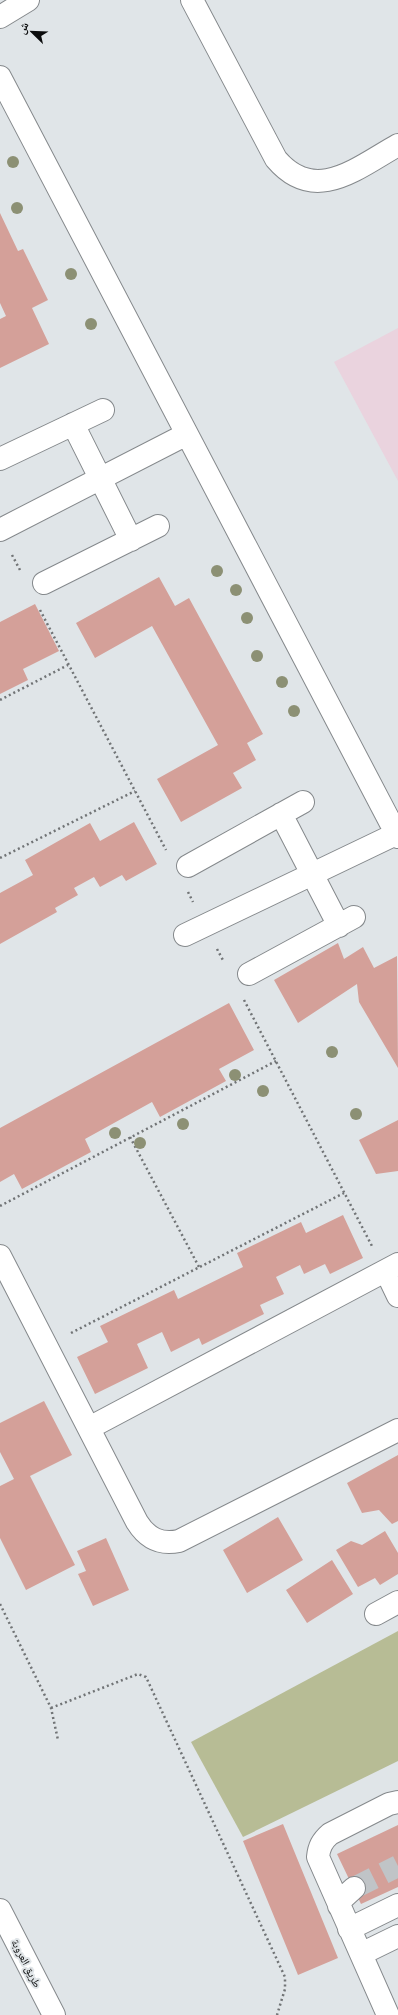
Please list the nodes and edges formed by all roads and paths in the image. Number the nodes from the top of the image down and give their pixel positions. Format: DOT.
graph roads {
  1 [pos="28,0"];
  2 [pos="192,0"];
  3 [pos="0,17"];
  4 [pos="0,77"];
  5 [pos="398,145"];
  6 [pos="103,410"];
  7 [pos="73,424"];
  8 [pos="187,434"];
  9 [pos="0,459"];
  10 [pos="100,479"];
  11 [pos="158,526"];
  12 [pos="0,530"];
  13 [pos="131,540"];
  14 [pos="44,582"];
  15 [pos="68,665"];
  16 [pos="0,700"];
  17 [pos="135,791"];
  18 [pos="303,802"];
  19 [pos="281,814"];
  20 [pos="397,836"];
  21 [pos="0,858"];
  22 [pos="188,866"];
  23 [pos="312,874"];
  24 [pos="185,935"];
  25 [pos="249,974"];
  26 [pos="276,1061"];
  27 [pos="130,1137"];
  28 [pos="344,1193"];
  29 [pos="0,1206"];
  30 [pos="0,1256"];
  31 [pos="199,1267"];
  32 [pos="392,1268"];
  33 [pos="398,1296"];
  34 [pos="46,1346"];
  35 [pos="88,1428"];
  36 [pos="398,1430"];
  37 [pos="398,1602"];
  38 [pos="0,1604"];
  39 [pos="376,1614"];
  40 [pos="51,1708"];
  41 [pos="58,1740"];
  42 [pos="398,1802"];
  43 [pos="354,1888"];
  44 [pos="398,1905"];
  45 [pos="339,1906"];
  46 [pos="0,1910"];
  47 [pos="350,1929"];
  48 [pos="398,1936"];
  49 [pos="361,1954"];
  50 [pos="54,2015"];
  51 [pos="277,2015"];
  52 [pos="388,2015"];
  1 -- 3 [label="main road"];
  2 -- 5 [label="main road"];
  4 -- 8 [label="main road"];
  6 -- 7 [label="main road"];
  7 -- 9 [label="main road"];
  7 -- 10 [label="main road"];
  8 -- 10 [label="main road"];
  8 -- 20 [label="main road"];
  10 -- 12 [label="main road"];
  10 -- 13 [label="main road"];
  11 -- 13 [label="main road"];
  13 -- 14 [label="main road"];
  15 -- 16 [label="path"];
  17 -- 21 [label="path"];
  18 -- 19 [label="main road"];
  19 -- 22 [label="main road"];
  19 -- 23 [label="main road"];
  20 -- 23 [label="main road"];
  23 -- 24 [label="main road"];
  23 -- 25 [label="main road"];
  26 -- 27 [label="path"];
  27 -- 29 [label="path"];
  27 -- 31 [label="path"];
  28 -- 31 [label="path"];
  30 -- 34 [label="main road"];
  31 -- 34 [label="path"];
  32 -- 33 [label="main road"];
  32 -- 35 [label="main road"];
  34 -- 35 [label="main road"];
  35 -- 36 [label="main road"];
  37 -- 39 [label="main road"];
  38 -- 40 [label="path"];
  40 -- 41 [label="path"];
  40 -- 51 [label="path"];
  42 -- 45 [label="main road"];
  43 -- 45 [label="main road"];
  44 -- 47 [label="main road"];
  45 -- 47 [label="main road"];
  46 -- 50 [label="main road, طريق العروبة"];
  47 -- 49 [label="main road"];
  48 -- 49 [label="main road"];
  49 -- 52 [label="main road"];
}
